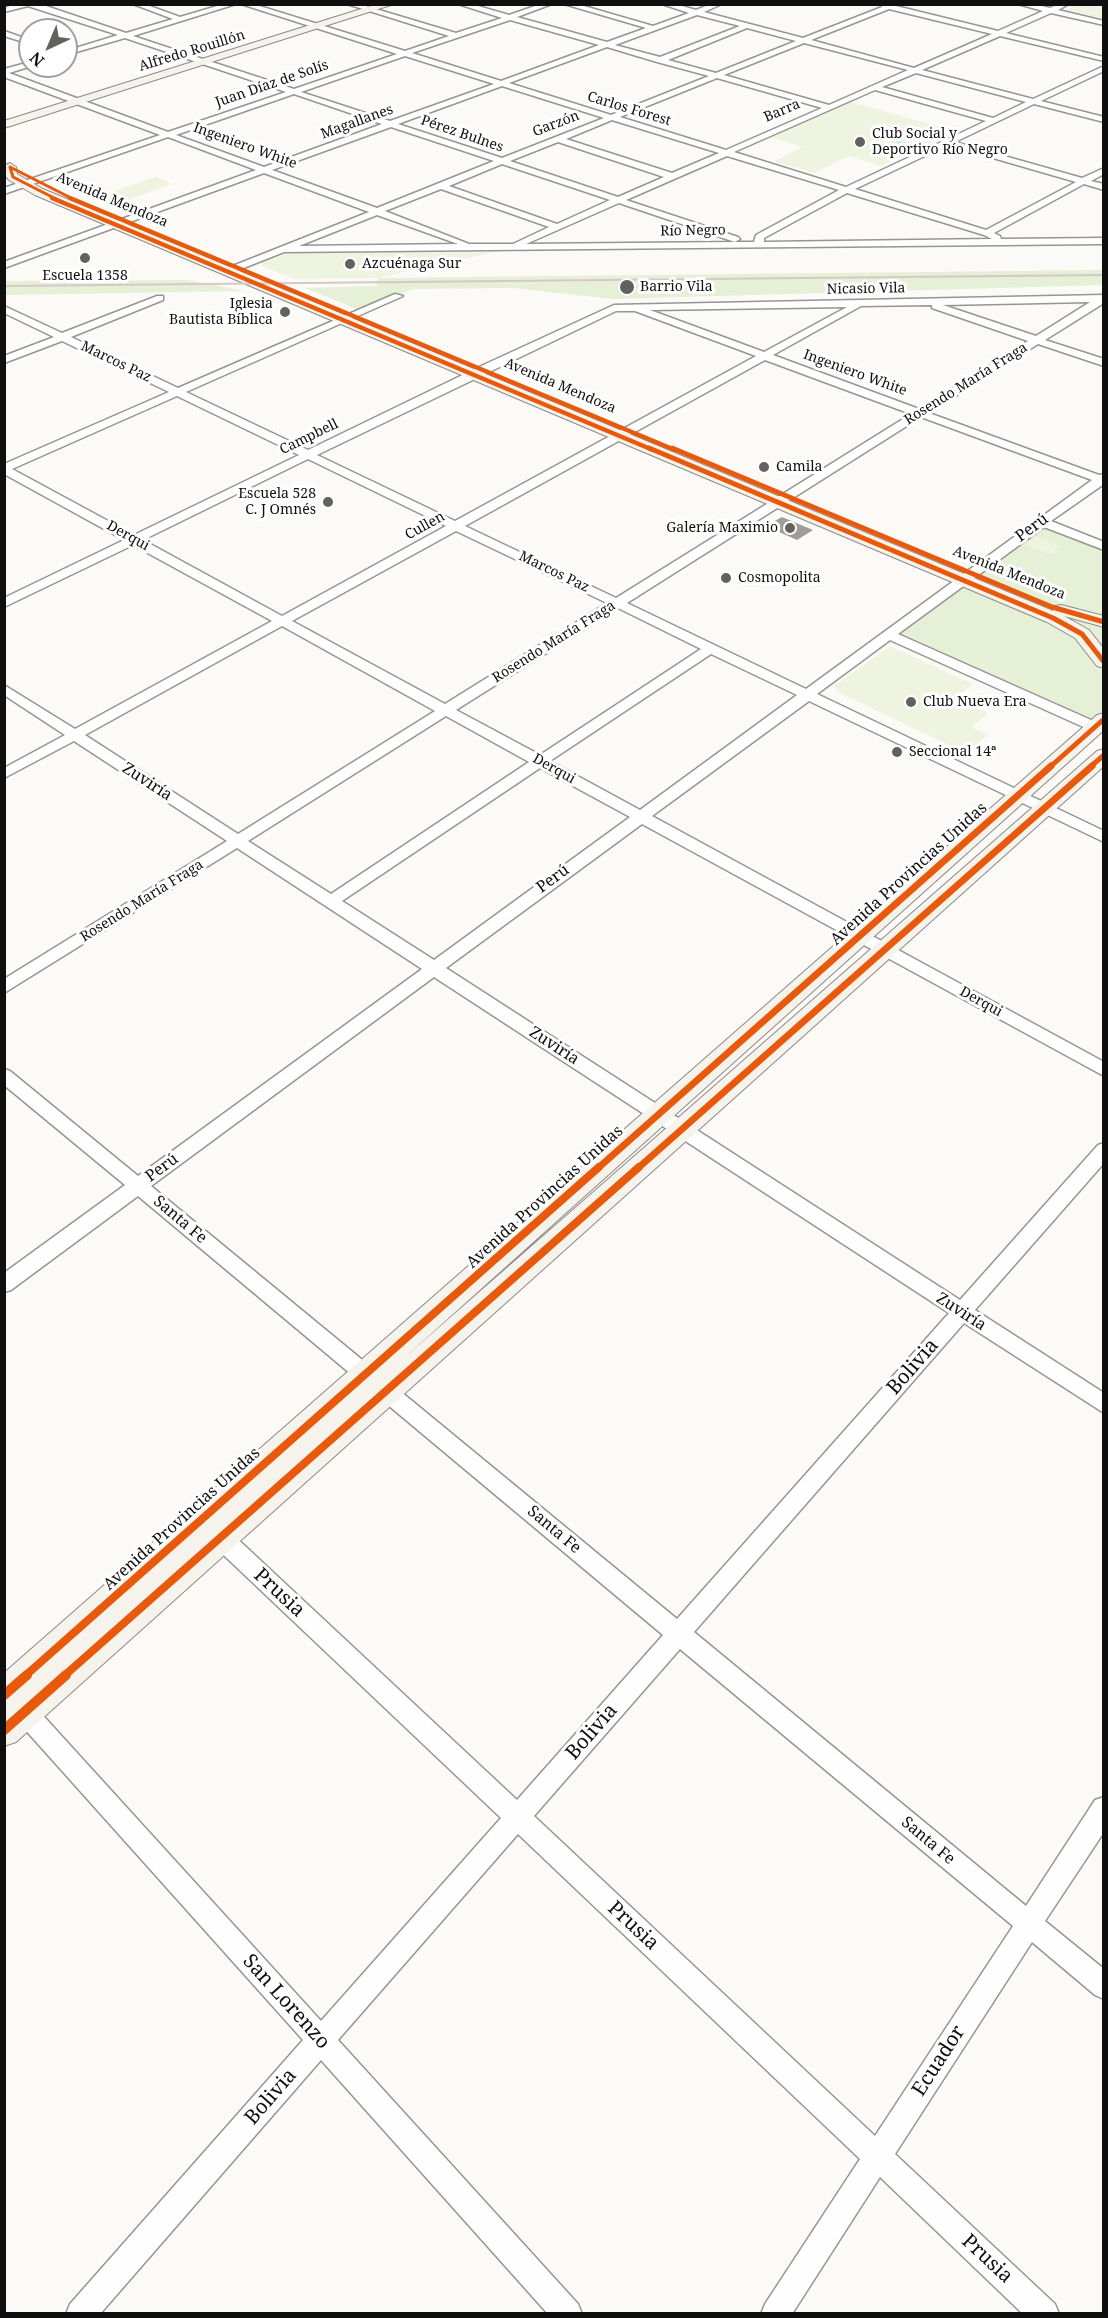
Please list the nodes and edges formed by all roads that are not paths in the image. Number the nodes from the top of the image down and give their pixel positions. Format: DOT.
graph roads {
  1 [pos="26,4"];
  2 [pos="31,4"];
  3 [pos="136,4"];
  4 [pos="233,4"];
  5 [pos="244,4"];
  6 [pos="350,4"];
  7 [pos="389,4"];
  8 [pos="461,4"];
  9 [pos="549,4"];
  10 [pos="567,4"];
  11 [pos="665,4"];
  12 [pos="719,4"];
  13 [pos="1021,4"];
  14 [pos="1066,4"];
  15 [pos="889,5"];
  16 [pos="4,10"];
  17 [pos="370,10"];
  18 [pos="1050,11"];
  19 [pos="696,13"];
  20 [pos="509,18"];
  21 [pos="181,20"];
  22 [pos="1104,23"];
  23 [pos="746,26"];
  24 [pos="317,27"];
  25 [pos="654,28"];
  26 [pos="1001,33"];
  27 [pos="125,36"];
  28 [pos="457,36"];
  29 [pos="803,41"];
  30 [pos="607,45"];
  31 [pos="78,50"];
  32 [pos="404,54"];
  33 [pos="1104,58"];
  34 [pos="660,60"];
  35 [pos="206,62"];
  36 [pos="1104,68"];
  37 [pos="915,70"];
  38 [pos="4,73"];
  39 [pos="716,76"];
  40 [pos="501,84"];
  41 [pos="875,88"];
  42 [pos="292,92"];
  43 [pos="1032,101"];
  44 [pos="81,102"];
  45 [pos="829,107"];
  46 [pos="612,118"];
  47 [pos="992,120"];
  48 [pos="1104,120"];
  49 [pos="391,124"];
  50 [pos="4,125"];
  51 [pos="169,134"];
  52 [pos="558,139"];
  53 [pos="947,142"];
  54 [pos="725,153"];
  55 [pos="500,161"];
  56 [pos="7,163"];
  57 [pos="266,170"];
  58 [pos="1104,170"];
  59 [pos="671,176"];
  60 [pos="1084,181"];
  61 [pos="29,183"];
  62 [pos="441,186"];
  63 [pos="1104,187"];
  64 [pos="846,190"];
  65 [pos="4,191"];
  66 [pos="618,200"];
  67 [pos="377,211"];
  68 [pos="122,223"];
  69 [pos="557,226"];
  70 [pos="987,233"];
  71 [pos="1104,241"];
  72 [pos="1004,242"];
  73 [pos="748,244"];
  74 [pos="759,244"];
  75 [pos="475,247"];
  76 [pos="511,247"];
  77 [pos="282,249"];
  78 [pos="4,265"];
  79 [pos="233,269"];
  80 [pos="398,296"];
  81 [pos="160,298"];
  82 [pos="1102,299"];
  83 [pos="922,302"];
  84 [pos="860,303"];
  85 [pos="630,306"];
  86 [pos="4,309"];
  87 [pos="349,318"];
  88 [pos="64,336"];
  89 [pos="1036,341"];
  90 [pos="763,355"];
  91 [pos="4,360"];
  92 [pos="1104,363"];
  93 [pos="477,371"];
  94 [pos="180,392"];
  95 [pos="920,413"];
  96 [pos="625,433"];
  97 [pos="309,454"];
  98 [pos="4,469"];
  99 [pos="1102,479"];
  100 [pos="782,499"];
  101 [pos="1041,522"];
  102 [pos="458,525"];
  103 [pos="134,539"];
  104 [pos="1104,546"];
  105 [pos="966,576"];
  106 [pos="618,602"];
  107 [pos="4,603"];
  108 [pos="283,621"];
  109 [pos="1104,622"];
  110 [pos="887,634"];
  111 [pos="712,647"];
  112 [pos="1104,662"];
  113 [pos="4,689"];
  114 [pos="807,693"];
  115 [pos="446,710"];
  116 [pos="1099,723"];
  117 [pos="75,735"];
  118 [pos="1104,755"];
  119 [pos="540,761"];
  120 [pos="4,774"];
  121 [pos="1018,796"];
  122 [pos="1044,808"];
  123 [pos="640,816"];
  124 [pos="1104,837"];
  125 [pos="238,841"];
  126 [pos="331,901"];
  127 [pos="860,936"];
  128 [pos="884,949"];
  129 [pos="434,968"];
  130 [pos="4,987"];
  131 [pos="1104,1070"];
  132 [pos="4,1075"];
  133 [pos="659,1114"];
  134 [pos="681,1129"];
  135 [pos="1104,1150"];
  136 [pos="138,1185"];
  137 [pos="4,1284"];
  138 [pos="962,1312"];
  139 [pos="376,1383"];
  140 [pos="1104,1404"];
  141 [pos="221,1538"];
  142 [pos="679,1633"];
  143 [pos="9,1704"];
  144 [pos="1104,1809"];
  145 [pos="517,1817"];
  146 [pos="1029,1924"];
  147 [pos="1104,1986"];
  148 [pos="321,2040"];
  149 [pos="878,2156"];
  150 [pos="80,2313"];
  151 [pos="568,2313"];
  152 [pos="775,2313"];
  153 [pos="1045,2313"];
  1 -- 16 [label="street"];
  2 -- 27 [label="street, Pérez Bulnes"];
  3 -- 21 [label="street"];
  4 -- 21 [label="street"];
  5 -- 24 [label="street, Carlos Forest"];
  6 -- 17 [label="street"];
  7 -- 17 [label="main road, Alfredo Rouillón"];
  8 -- 20 [label="street"];
  9 -- 20 [label="street, Juan Díaz de Solís"];
  10 -- 25 [label="street"];
  11 -- 19 [label="street"];
  12 -- 19 [label="street, Magallanes"];
  13 -- 18 [label="street"];
  14 -- 18 [label="street, Barra"];
  15 -- 26 [label="street"];
  15 -- 29 [label="street, Garzón"];
  17 -- 24 [label="main road, Alfredo Rouillón"];
  17 -- 28 [label="street"];
  18 -- 22 [label="street"];
  18 -- 26 [label="street, Barra"];
  19 -- 23 [label="street"];
  19 -- 25 [label="street, Magallanes"];
  20 -- 28 [label="street, Juan Díaz de Solís"];
  20 -- 30 [label="street"];
  21 -- 27 [label="street"];
  23 -- 29 [label="street"];
  23 -- 34 [label="street"];
  24 -- 32 [label="street, Carlos Forest"];
  24 -- 35 [label="main road, Alfredo Rouillón"];
  25 -- 30 [label="street, Magallanes"];
  26 -- 33 [label="street"];
  26 -- 37 [label="street, Barra"];
  27 -- 31 [label="street"];
  27 -- 35 [label="street, Pérez Bulnes"];
  28 -- 32 [label="street, Juan Díaz de Solís"];
  29 -- 37 [label="street"];
  29 -- 39 [label="street, Garzón"];
  30 -- 34 [label="street"];
  30 -- 40 [label="street, Magallanes"];
  32 -- 40 [label="street, Carlos Forest"];
  32 -- 42 [label="street, Juan Díaz de Solís"];
  34 -- 39 [label="street"];
  35 -- 42 [label="street, Pérez Bulnes"];
  35 -- 44 [label="main road, Alfredo Rouillón"];
  36 -- 43 [label="street"];
  37 -- 41 [label="street, Barra"];
  37 -- 43 [label="street"];
  38 -- 44 [label="street, Ingeniero White"];
  39 -- 45 [label="street"];
  39 -- 46 [label="street, Garzón"];
  40 -- 46 [label="street, Carlos Forest"];
  40 -- 49 [label="street, Magallanes"];
  41 -- 45 [label="street, Barra"];
  41 -- 47 [label="street"];
  42 -- 49 [label="street, Pérez Bulnes"];
  42 -- 51 [label="street, Juan Díaz de Solís"];
  43 -- 47 [label="street"];
  43 -- 48 [label="street"];
  44 -- 50 [label="main road, Alfredo Rouillón"];
  44 -- 51 [label="street, Ingeniero White"];
  45 -- 54 [label="street, Barra"];
  46 -- 52 [label="street, Garzón"];
  46 -- 54 [label="street, Carlos Forest"];
  47 -- 53 [label="street"];
  49 -- 55 [label="street, Pérez Bulnes"];
  49 -- 57 [label="street, Magallanes"];
  51 -- 57 [label="street, Ingeniero White"];
  51 -- 61 [label="street, Juan Díaz de Solís"];
  52 -- 55 [label="street, Garzón"];
  52 -- 59 [label="street"];
  53 -- 60 [label="street"];
  53 -- 64 [label="street"];
  54 -- 59 [label="street, Barra"];
  54 -- 64 [label="street, Carlos Forest"];
  55 -- 62 [label="street, Garzón"];
  55 -- 66 [label="street, Pérez Bulnes"];
  56 -- 61 [label="main road, Avenida Mendoza"];
  57 -- 67 [label="street, Ingeniero White"];
  57 -- 68 [label="street, Magallanes"];
  58 -- 60 [label="street"];
  59 -- 66 [label="street, Barra"];
  60 -- 63 [label="street"];
  60 -- 70 [label="street"];
  61 -- 65 [label="street, Juan Díaz de Solís"];
  61 -- 68 [label="main road, Avenida Mendoza"];
  62 -- 67 [label="street, Garzón"];
  62 -- 69 [label="street"];
  64 -- 70 [label="street, Carlos Forest"];
  64 -- 74 [label="street"];
  66 -- 69 [label="street, Barra"];
  66 -- 73 [label="street, Pérez Bulnes"];
  67 -- 75 [label="street, Ingeniero White"];
  67 -- 77 [label="street, Garzón"];
  68 -- 78 [label="street, Magallanes"];
  68 -- 79 [label="main road, Avenida Mendoza"];
  69 -- 76 [label="street, Barra"];
  70 -- 72 [label="street, Carlos Forest"];
  71 -- 72 [label="street, Río Negro"];
  72 -- 74 [label="street, Río Negro"];
  73 -- 74 [label="street, Río Negro"];
  73 -- 76 [label="street, Río Negro"];
  75 -- 76 [label="street, Río Negro"];
  75 -- 77 [label="street, Río Negro"];
  77 -- 79 [label="street, Garzón"];
  79 -- 87 [label="main road, Avenida Mendoza"];
  80 -- 87 [label="street"];
  81 -- 88 [label="street"];
  82 -- 83 [label="street, Nicasio Vila"];
  82 -- 89 [label="street, Rosendo María Fraga"];
  83 -- 84 [label="street, Nicasio Vila"];
  83 -- 89 [label="street"];
  84 -- 85 [label="street, Nicasio Vila"];
  84 -- 90 [label="street, Cullen"];
  85 -- 90 [label="street, Ingeniero White"];
  85 -- 93 [label="street, Campbell"];
  86 -- 88 [label="street, Marcos Paz"];
  87 -- 93 [label="main road, Avenida Mendoza"];
  87 -- 94 [label="street"];
  88 -- 91 [label="street"];
  88 -- 94 [label="street, Marcos Paz"];
  89 -- 92 [label="street"];
  89 -- 95 [label="street, Rosendo María Fraga"];
  90 -- 95 [label="street, Ingeniero White"];
  90 -- 96 [label="street, Cullen"];
  93 -- 96 [label="main road, Avenida Mendoza"];
  93 -- 97 [label="street, Campbell"];
  94 -- 97 [label="street, Marcos Paz"];
  94 -- 98 [label="street"];
  95 -- 99 [label="street, Ingeniero White"];
  95 -- 100 [label="street, Rosendo María Fraga"];
  96 -- 100 [label="main road, Avenida Mendoza"];
  96 -- 102 [label="street, Cullen"];
  97 -- 102 [label="street, Marcos Paz"];
  97 -- 103 [label="street, Campbell"];
  98 -- 103 [label="street, Derqui"];
  99 -- 101 [label="street, Perú"];
  100 -- 105 [label="main road, Avenida Mendoza"];
  100 -- 106 [label="street, Rosendo María Fraga"];
  101 -- 104 [label="street"];
  101 -- 105 [label="street, Perú"];
  102 -- 106 [label="street, Marcos Paz"];
  102 -- 108 [label="street, Cullen"];
  103 -- 107 [label="street, Campbell"];
  103 -- 108 [label="street, Derqui"];
  105 -- 109 [label="main road, Avenida Mendoza"];
  105 -- 110 [label="street, Perú"];
  105 -- 112 [label="main road, Avenida Mendoza"];
  106 -- 111 [label="street, Marcos Paz"];
  106 -- 115 [label="street, Rosendo María Fraga"];
  108 -- 115 [label="street, Derqui"];
  108 -- 117 [label="street, Cullen"];
  110 -- 114 [label="street, Perú"];
  110 -- 116 [label="street"];
  111 -- 114 [label="street, Marcos Paz"];
  111 -- 119 [label="street"];
  113 -- 117 [label="street, Zuviría"];
  114 -- 121 [label="street, Marcos Paz"];
  114 -- 123 [label="street, Perú"];
  115 -- 119 [label="street, Derqui"];
  115 -- 125 [label="street, Rosendo María Fraga"];
  116 -- 121 [label="main road, Avenida Provincias Unidas"];
  117 -- 120 [label="street, Cullen"];
  117 -- 125 [label="street, Zuviría"];
  118 -- 122 [label="main road, Avenida Provincias Unidas"];
  119 -- 123 [label="street, Derqui"];
  119 -- 126 [label="street"];
  121 -- 122 [label="street, Marcos Paz"];
  121 -- 127 [label="main road, Avenida Provincias Unidas"];
  122 -- 124 [label="street, Marcos Paz"];
  122 -- 128 [label="main road, Avenida Provincias Unidas"];
  123 -- 127 [label="street, Derqui"];
  123 -- 129 [label="street, Perú"];
  125 -- 126 [label="street, Zuviría"];
  125 -- 130 [label="street, Rosendo María Fraga"];
  126 -- 129 [label="street, Zuviría"];
  127 -- 128 [label="street, Derqui"];
  127 -- 133 [label="main road, Avenida Provincias Unidas"];
  128 -- 131 [label="street, Derqui"];
  128 -- 134 [label="main road, Avenida Provincias Unidas"];
  129 -- 133 [label="street, Zuviría"];
  129 -- 136 [label="street, Perú"];
  132 -- 136 [label="street, Santa Fe"];
  133 -- 134 [label="street, Zuviría"];
  133 -- 139 [label="main road, Avenida Provincias Unidas"];
  134 -- 138 [label="street, Zuviría"];
  134 -- 139 [label="main road, Avenida Provincias Unidas"];
  135 -- 138 [label="street, Bolivia"];
  136 -- 137 [label="street, Perú"];
  136 -- 139 [label="street, Santa Fe"];
  138 -- 140 [label="street, Zuviría"];
  138 -- 142 [label="street, Bolivia"];
  139 -- 141 [label="main road, Avenida Provincias Unidas"];
  139 -- 142 [label="street, Santa Fe"];
  139 -- 143 [label="main road, Avenida Provincias Unidas"];
  141 -- 143 [label="main road, Avenida Provincias Unidas"];
  141 -- 145 [label="street, Prusia"];
  142 -- 145 [label="street, Bolivia"];
  142 -- 146 [label="street, Santa Fe"];
  143 -- 148 [label="street, San Lorenzo"];
  144 -- 146 [label="street, Ecuador"];
  145 -- 148 [label="street, Bolivia"];
  145 -- 149 [label="street, Prusia"];
  146 -- 147 [label="street, Santa Fe"];
  146 -- 149 [label="street, Ecuador"];
  148 -- 150 [label="street, Bolivia"];
  148 -- 151 [label="street, San Lorenzo"];
  149 -- 152 [label="street, Ecuador"];
  149 -- 153 [label="street, Prusia"];
}
